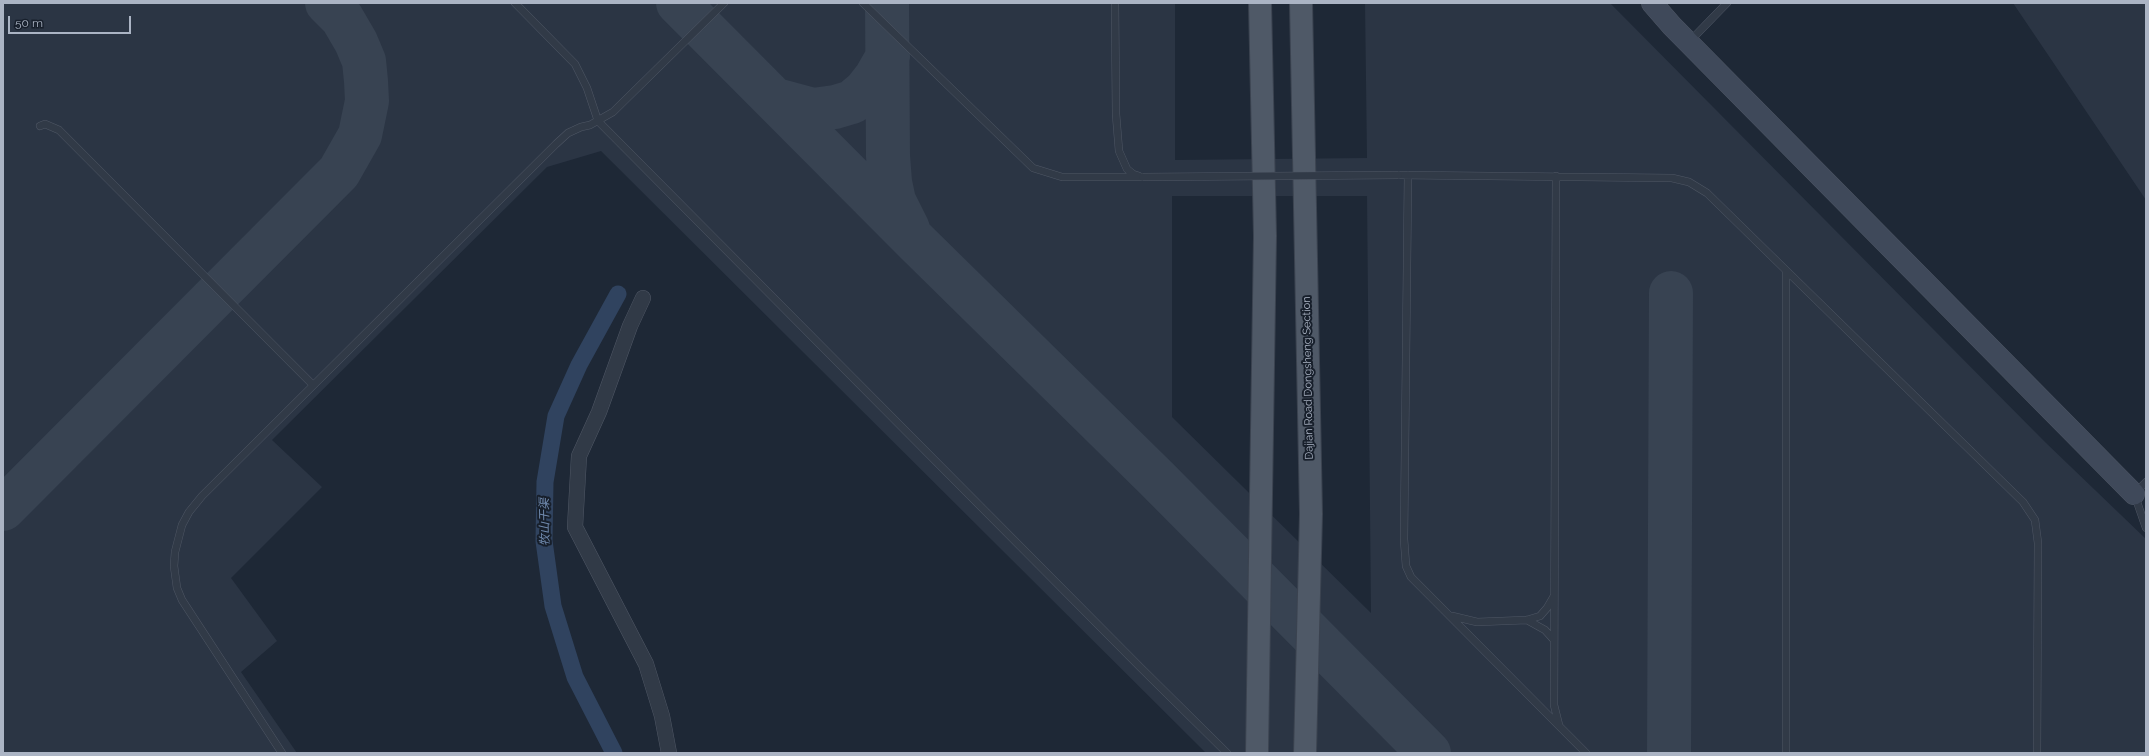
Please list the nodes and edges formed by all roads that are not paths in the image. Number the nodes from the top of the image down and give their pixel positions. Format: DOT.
graph roads {
  1 [pos="515,3"];
  2 [pos="724,3"];
  3 [pos="863,3"];
  4 [pos="1116,3"];
  5 [pos="1260,3"];
  6 [pos="1301,3"];
  7 [pos="1652,3"];
  8 [pos="1727,3"];
  9 [pos="1688,42"];
  10 [pos="598,121"];
  11 [pos="40,126"];
  12 [pos="1408,175"];
  13 [pos="1556,176"];
  14 [pos="1143,177"];
  15 [pos="1786,271"];
  16 [pos="642,298"];
  17 [pos="313,385"];
  18 [pos="2142,491"];
  19 [pos="2146,528"];
  20 [pos="1554,596"];
  21 [pos="1450,616"];
  22 [pos="1527,620"];
  23 [pos="1554,640"];
  24 [pos="1564,732"];
  25 [pos="282,753"];
  26 [pos="669,753"];
  27 [pos="1227,753"];
  28 [pos="1256,753"];
  29 [pos="1305,753"];
  30 [pos="1586,753"];
  31 [pos="1786,753"];
  32 [pos="2037,753"];
  1 -- 10 [label="lane"];
  2 -- 10 [label="lane"];
  3 -- 14 [label="lane"];
  4 -- 14 [label="lane"];
  5 -- 28 [label="main road"];
  6 -- 29 [label="main road, Dajian Road Dongsheng Section"];
  7 -- 9 [label="street"];
  8 -- 9 [label="lane"];
  9 -- 18 [label="street"];
  10 -- 17 [label="lane"];
  10 -- 27 [label="lane"];
  11 -- 17 [label="lane"];
  12 -- 13 [label="lane"];
  12 -- 14 [label="lane, bridge"];
  12 -- 21 [label="lane"];
  13 -- 15 [label="lane"];
  13 -- 20 [label="lane"];
  15 -- 31 [label="lane"];
  15 -- 32 [label="lane"];
  16 -- 26 [label="street"];
  17 -- 25 [label="lane"];
  18 -- 19 [label="lane"];
  20 -- 22 [label="lane"];
  20 -- 23 [label="lane"];
  21 -- 22 [label="lane"];
  21 -- 24 [label="lane"];
  22 -- 23 [label="lane"];
  23 -- 24 [label="lane"];
  24 -- 30 [label="lane"];
}
